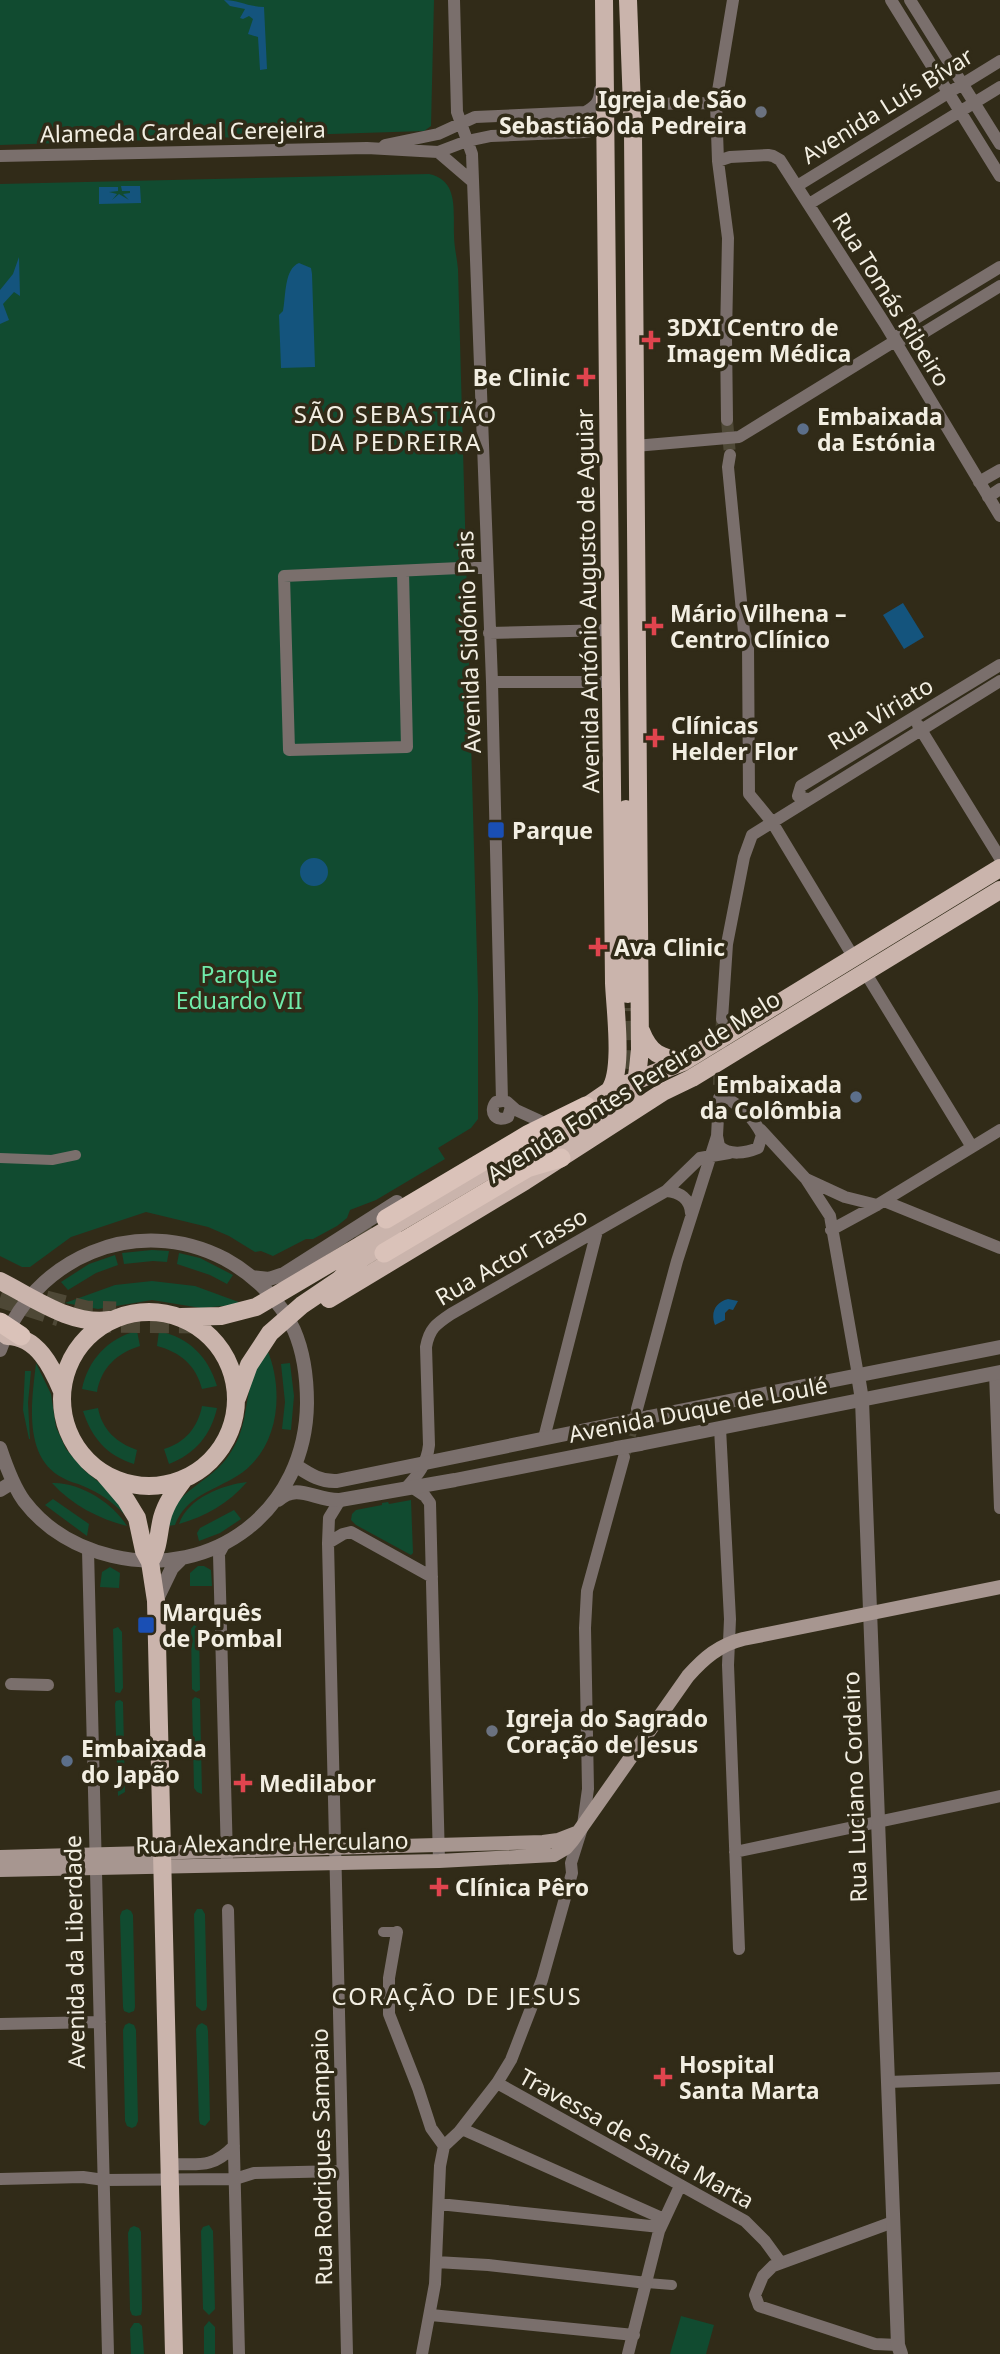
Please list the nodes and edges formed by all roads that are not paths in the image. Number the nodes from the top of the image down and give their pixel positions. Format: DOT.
graph roads {
  1 [pos="454,0"];
  2 [pos="604,0"];
  3 [pos="628,0"];
  4 [pos="733,0"];
  5 [pos="891,0"];
  6 [pos="911,0"];
  7 [pos="605,46"];
  8 [pos="1000,61"];
  9 [pos="962,84"];
  10 [pos="1000,87"];
  11 [pos="948,92"];
  12 [pos="716,103"];
  13 [pos="974,103"];
  14 [pos="631,111"];
  15 [pos="960,111"];
  16 [pos="460,122"];
  17 [pos="606,128"];
  18 [pos="467,141"];
  19 [pos="1000,144"];
  20 [pos="367,148"];
  21 [pos="438,152"];
  22 [pos="0,156"];
  23 [pos="718,161"];
  24 [pos="1000,176"];
  25 [pos="473,182"];
  26 [pos="797,186"];
  27 [pos="809,204"];
  28 [pos="1000,267"];
  29 [pos="1000,286"];
  30 [pos="895,341"];
  31 [pos="610,399"];
  32 [pos="634,399"];
  33 [pos="727,420"];
  34 [pos="610,430"];
  35 [pos="635,446"];
  36 [pos="730,455"];
  37 [pos="611,468"];
  38 [pos="635,470"];
  39 [pos="1000,470"];
  40 [pos="979,482"];
  41 [pos="1000,489"];
  42 [pos="988,496"];
  43 [pos="1000,516"];
  44 [pos="612,558"];
  45 [pos="635,558"];
  46 [pos="487,568"];
  47 [pos="403,571"];
  48 [pos="611,630"];
  49 [pos="489,633"];
  50 [pos="1000,665"];
  51 [pos="1000,681"];
  52 [pos="492,682"];
  53 [pos="612,682"];
  54 [pos="636,705"];
  55 [pos="917,724"];
  56 [pos="772,822"];
  57 [pos="1000,859"];
  58 [pos="1000,868"];
  59 [pos="1000,890"];
  60 [pos="860,965"];
  61 [pos="629,1008"];
  62 [pos="722,1019"];
  63 [pos="640,1030"];
  64 [pos="683,1062"];
  65 [pos="635,1082"];
  66 [pos="719,1085"];
  67 [pos="609,1091"];
  68 [pos="719,1098"];
  69 [pos="577,1110"];
  70 [pos="540,1121"];
  71 [pos="758,1126"];
  72 [pos="1000,1130"];
  73 [pos="716,1136"];
  74 [pos="972,1147"];
  75 [pos="750,1152"];
  76 [pos="729,1153"];
  77 [pos="76,1155"];
  78 [pos="712,1155"];
  79 [pos="780,1157"];
  80 [pos="0,1158"];
  81 [pos="561,1158"];
  82 [pos="806,1179"];
  83 [pos="666,1191"];
  84 [pos="881,1203"];
  85 [pos="692,1215"];
  86 [pos="386,1219"];
  87 [pos="831,1230"];
  88 [pos="597,1231"];
  89 [pos="1000,1248"];
  90 [pos="384,1253"];
  91 [pos="252,1277"];
  92 [pos="0,1281"];
  93 [pos="31,1297"];
  94 [pos="272,1298"];
  95 [pos="181,1317"];
  96 [pos="288,1319"];
  97 [pos="110,1320"];
  98 [pos="6,1334"];
  99 [pos="1000,1347"];
  100 [pos="997,1373"];
  101 [pos="858,1375"];
  102 [pos="62,1391"];
  103 [pos="237,1398"];
  104 [pos="862,1400"];
  105 [pos="643,1413"];
  106 [pos="720,1428"];
  107 [pos="544,1438"];
  108 [pos="0,1448"];
  109 [pos="620,1453"];
  110 [pos="425,1463"];
  111 [pos="295,1465"];
  112 [pos="103,1472"];
  113 [pos="184,1479"];
  114 [pos="13,1482"];
  115 [pos="409,1488"];
  116 [pos="0,1490"];
  117 [pos="340,1500"];
  118 [pos="272,1507"];
  119 [pos="1000,1508"];
  120 [pos="225,1543"];
  121 [pos="328,1543"];
  122 [pos="88,1550"];
  123 [pos="182,1558"];
  124 [pos="150,1562"];
  125 [pos="432,1577"];
  126 [pos="1000,1587"];
  127 [pos="156,1601"];
  128 [pos="870,1614"];
  129 [pos="729,1643"];
  130 [pos="11,1685"];
  131 [pos="48,1685"];
  132 [pos="1000,1796"];
  133 [pos="878,1822"];
  134 [pos="580,1829"];
  135 [pos="438,1845"];
  136 [pos="544,1849"];
  137 [pos="735,1852"];
  138 [pos="335,1856"];
  139 [pos="0,1857"];
  140 [pos="227,1858"];
  141 [pos="162,1860"];
  142 [pos="96,1861"];
  143 [pos="439,1861"];
  144 [pos="0,1870"];
  145 [pos="228,1910"];
  146 [pos="383,1932"];
  147 [pos="397,1932"];
  148 [pos="739,1949"];
  149 [pos="100,2022"];
  150 [pos="0,2024"];
  151 [pos="1000,2078"];
  152 [pos="888,2082"];
  153 [pos="498,2083"];
  154 [pos="462,2129"];
  155 [pos="234,2146"];
  156 [pos="444,2146"];
  157 [pos="342,2171"];
  158 [pos="169,2172"];
  159 [pos="0,2179"];
  160 [pos="234,2179"];
  161 [pos="104,2180"];
  162 [pos="680,2186"];
  163 [pos="439,2204"];
  164 [pos="893,2222"];
  165 [pos="662,2223"];
  166 [pos="436,2262"];
  167 [pos="781,2263"];
  168 [pos="647,2283"];
  169 [pos="672,2285"];
  170 [pos="430,2315"];
  171 [pos="634,2335"];
  172 [pos="900,2349"];
  173 [pos="108,2354"];
  174 [pos="174,2354"];
  175 [pos="239,2354"];
  176 [pos="347,2354"];
  177 [pos="422,2354"];
  178 [pos="628,2354"];
  1 -- 16 [label="street, Avenida Sidónio Pais"];
  2 -- 7 [label="main road"];
  3 -- 14 [label="main road, Avenida António Augusto de Aguiar"];
  4 -- 12 [label="street"];
  5 -- 11 [label="street"];
  6 -- 9 [label="street"];
  7 -- 16 [label="street, Alameda Cardeal Cerejeira"];
  7 -- 17 [label="main road, Avenida António Augusto de Aguiar"];
  8 -- 9 [label="street, Avenida Luís Bívar"];
  9 -- 11 [label="street, Avenida Luís Bívar"];
  9 -- 13 [label="street"];
  10 -- 13 [label="street, Avenida Luís Bívar"];
  11 -- 15 [label="street"];
  11 -- 26 [label="street, Avenida Luís Bívar"];
  12 -- 14 [label="street"];
  12 -- 23 [label="street"];
  13 -- 15 [label="street, Avenida Luís Bívar"];
  13 -- 19 [label="street"];
  14 -- 17 [label="main road"];
  14 -- 32 [label="main road, Avenida António Augusto de Aguiar"];
  15 -- 24 [label="street"];
  15 -- 27 [label="street, Avenida Luís Bívar"];
  16 -- 18 [label="street, Avenida Sidónio Pais"];
  16 -- 20 [label="street, Alameda Cardeal Cerejeira"];
  17 -- 18 [label="street, Alameda Cardeal Cerejeira"];
  17 -- 31 [label="main road, Avenida António Augusto de Aguiar"];
  18 -- 21 [label="street, Alameda Cardeal Cerejeira"];
  18 -- 25 [label="street, Avenida Sidónio Pais"];
  20 -- 21 [label="street, Alameda Cardeal Cerejeira"];
  20 -- 22 [label="street, Alameda Cardeal Cerejeira"];
  21 -- 25 [label="street"];
  23 -- 26 [label="street, Rua Tomás Ribeiro"];
  23 -- 33 [label="street"];
  25 -- 46 [label="street, Avenida Sidónio Pais"];
  26 -- 27 [label="street, Rua Tomás Ribeiro"];
  27 -- 30 [label="street, Rua Tomás Ribeiro"];
  28 -- 30 [label="street"];
  29 -- 30 [label="street"];
  30 -- 35 [label="street"];
  30 -- 40 [label="street, Rua Tomás Ribeiro"];
  31 -- 32 [label="main road"];
  31 -- 34 [label="main road, Avenida António Augusto de Aguiar"];
  32 -- 35 [label="main road, Avenida António Augusto de Aguiar"];
  34 -- 35 [label="main road"];
  34 -- 37 [label="main road, Avenida António Augusto de Aguiar"];
  35 -- 38 [label="main road, Avenida António Augusto de Aguiar"];
  36 -- 56 [label="street"];
  37 -- 38 [label="main road"];
  37 -- 44 [label="main road, Avenida António Augusto de Aguiar"];
  38 -- 45 [label="main road, Avenida António Augusto de Aguiar"];
  39 -- 40 [label="street"];
  40 -- 42 [label="street, Rua Tomás Ribeiro"];
  41 -- 42 [label="street"];
  42 -- 43 [label="street, Rua Tomás Ribeiro"];
  44 -- 45 [label="main road"];
  44 -- 48 [label="main road, Avenida António Augusto de Aguiar"];
  45 -- 54 [label="main road, Avenida António Augusto de Aguiar"];
  46 -- 47 [label="street"];
  46 -- 49 [label="street, Avenida Sidónio Pais"];
  47 -- 47 [label="street"];
  48 -- 49 [label="street"];
  48 -- 53 [label="main road, Avenida António Augusto de Aguiar"];
  49 -- 52 [label="street, Avenida Sidónio Pais"];
  50 -- 55 [label="street, Rua Viriato"];
  51 -- 55 [label="street, Rua Viriato"];
  52 -- 53 [label="street"];
  52 -- 70 [label="street, Avenida Sidónio Pais"];
  53 -- 67 [label="main road, Avenida António Augusto de Aguiar"];
  54 -- 61 [label="main road, Avenida António Augusto de Aguiar"];
  54 -- 63 [label="main road, Avenida António Augusto de Aguiar"];
  55 -- 56 [label="street, Rua Viriato"];
  55 -- 57 [label="street"];
  56 -- 60 [label="street"];
  56 -- 62 [label="street, Rua Viriato"];
  58 -- 60 [label="main road, Avenida Fontes Pereira de Melo"];
  59 -- 60 [label="main road, Avenida Fontes Pereira de Melo"];
  60 -- 64 [label="main road, Avenida Fontes Pereira de Melo"];
  60 -- 74 [label="street"];
  60 -- 81 [label="main road, Avenida Fontes Pereira de Melo"];
  63 -- 64 [label="main road"];
  63 -- 65 [label="main road, Avenida António Augusto de Aguiar"];
  64 -- 65 [label="main road, Avenida Fontes Pereira de Melo"];
  65 -- 67 [label="main road, Avenida Fontes Pereira de Melo"];
  65 -- 96 [label="main road"];
  66 -- 68 [label="street"];
  67 -- 69 [label="main road, Avenida Fontes Pereira de Melo"];
  68 -- 71 [label="street"];
  68 -- 73 [label="street"];
  69 -- 70 [label="street"];
  69 -- 86 [label="highway, Avenida Fontes Pereira de Melo"];
  69 -- 94 [label="main road, Avenida Fontes Pereira de Melo"];
  70 -- 91 [label="street"];
  71 -- 75 [label="street"];
  71 -- 79 [label="street"];
  72 -- 74 [label="street"];
  73 -- 76 [label="street"];
  73 -- 78 [label="street"];
  74 -- 84 [label="street"];
  75 -- 76 [label="street"];
  75 -- 79 [label="street"];
  76 -- 78 [label="street"];
  77 -- 80 [label="street"];
  78 -- 83 [label="street, Rua Actor Tasso"];
  78 -- 85 [label="street"];
  79 -- 82 [label="street"];
  79 -- 87 [label="street"];
  81 -- 90 [label="highway"];
  81 -- 96 [label="main road, Avenida Fontes Pereira de Melo"];
  82 -- 84 [label="street"];
  82 -- 87 [label="street"];
  83 -- 85 [label="street"];
  83 -- 88 [label="street, Rua Actor Tasso"];
  84 -- 87 [label="street"];
  84 -- 89 [label="street"];
  85 -- 105 [label="street"];
  87 -- 101 [label="street, Rua Luciano Cordeiro"];
  88 -- 107 [label="street"];
  88 -- 110 [label="street, Rua Actor Tasso"];
  91 -- 93 [label="street"];
  91 -- 94 [label="street"];
  92 -- 93 [label="main road"];
  93 -- 97 [label="main road"];
  93 -- 98 [label="street"];
  94 -- 95 [label="main road, Avenida Fontes Pereira de Melo"];
  94 -- 96 [label="street"];
  95 -- 97 [label="main road"];
  95 -- 103 [label="main road"];
  96 -- 103 [label="main road"];
  96 -- 111 [label="street"];
  97 -- 102 [label="main road"];
  98 -- 102 [label="main road"];
  99 -- 101 [label="street, Avenida Duque de Loulé"];
  100 -- 104 [label="street, Avenida Duque de Loulé"];
  100 -- 119 [label="street"];
  101 -- 104 [label="street, Rua Luciano Cordeiro"];
  101 -- 105 [label="street, Avenida Duque de Loulé"];
  102 -- 112 [label="main road"];
  103 -- 113 [label="main road"];
  104 -- 106 [label="street, Avenida Duque de Loulé"];
  104 -- 128 [label="street, Rua Luciano Cordeiro"];
  105 -- 107 [label="street, Avenida Duque de Loulé, bridge"];
  106 -- 109 [label="street, Avenida Duque de Loulé, bridge"];
  106 -- 129 [label="street"];
  107 -- 110 [label="street, Avenida Duque de Loulé"];
  108 -- 114 [label="street"];
  109 -- 115 [label="street, Avenida Duque de Loulé"];
  109 -- 134 [label="street"];
  110 -- 111 [label="street, Avenida Duque de Loulé"];
  110 -- 115 [label="street"];
  111 -- 118 [label="street"];
  112 -- 113 [label="main road"];
  112 -- 124 [label="main road"];
  113 -- 124 [label="main road"];
  114 -- 116 [label="street"];
  114 -- 122 [label="street"];
  115 -- 117 [label="street, Avenida Duque de Loulé"];
  115 -- 125 [label="street"];
  117 -- 118 [label="street, Avenida Duque de Loulé"];
  117 -- 121 [label="street, Rua Rodrigues Sampaio"];
  118 -- 120 [label="street"];
  120 -- 123 [label="street"];
  120 -- 140 [label="street"];
  121 -- 125 [label="street"];
  121 -- 138 [label="street, Rua Rodrigues Sampaio"];
  122 -- 124 [label="street"];
  122 -- 142 [label="street, Avenida da Liberdade"];
  123 -- 124 [label="street"];
  123 -- 127 [label="street"];
  124 -- 127 [label="main road"];
  125 -- 135 [label="street"];
  126 -- 128 [label="main road"];
  127 -- 141 [label="main road"];
  128 -- 129 [label="main road"];
  128 -- 133 [label="street, Rua Luciano Cordeiro"];
  129 -- 134 [label="main road"];
  129 -- 137 [label="street"];
  130 -- 131 [label="street"];
  132 -- 133 [label="street"];
  133 -- 137 [label="street"];
  133 -- 152 [label="street, Rua Luciano Cordeiro"];
  134 -- 136 [label="main road"];
  134 -- 153 [label="street"];
  135 -- 136 [label="main road, Rua Alexandre Herculano"];
  135 -- 138 [label="main road, Rua Alexandre Herculano"];
  135 -- 143 [label="street"];
  136 -- 143 [label="main road, Rua Alexandre Herculano"];
  137 -- 148 [label="street"];
  138 -- 140 [label="main road, Rua Alexandre Herculano"];
  138 -- 143 [label="main road, Rua Alexandre Herculano"];
  138 -- 157 [label="street, Rua Rodrigues Sampaio"];
  139 -- 142 [label="main road, Rua Alexandre Herculano"];
  140 -- 141 [label="main road, Rua Alexandre Herculano"];
  141 -- 142 [label="main road, Rua Alexandre Herculano"];
  141 -- 158 [label="main road"];
  142 -- 144 [label="main road, Rua Alexandre Herculano"];
  142 -- 149 [label="street, Avenida da Liberdade"];
  145 -- 155 [label="street"];
  146 -- 147 [label="street"];
  147 -- 156 [label="street"];
  149 -- 150 [label="street"];
  149 -- 161 [label="street, Avenida da Liberdade"];
  151 -- 152 [label="street"];
  152 -- 164 [label="street, Rua Luciano Cordeiro"];
  153 -- 154 [label="street"];
  153 -- 162 [label="street, Travessa de Santa Marta"];
  154 -- 156 [label="street"];
  154 -- 165 [label="street"];
  155 -- 158 [label="street"];
  155 -- 160 [label="street"];
  156 -- 163 [label="street"];
  157 -- 160 [label="street"];
  157 -- 176 [label="street, Rua Rodrigues Sampaio"];
  158 -- 160 [label="street"];
  158 -- 161 [label="street"];
  158 -- 174 [label="main road"];
  159 -- 161 [label="street"];
  160 -- 175 [label="street"];
  161 -- 173 [label="street, Avenida da Liberdade"];
  162 -- 165 [label="street"];
  162 -- 167 [label="street, Travessa de Santa Marta"];
  163 -- 165 [label="street"];
  163 -- 166 [label="street"];
  164 -- 167 [label="street"];
  164 -- 172 [label="street, Rua Luciano Cordeiro"];
  165 -- 168 [label="street"];
  166 -- 168 [label="street"];
  166 -- 170 [label="street"];
  167 -- 172 [label="street"];
  168 -- 169 [label="street"];
  168 -- 171 [label="street"];
  170 -- 171 [label="street"];
  170 -- 177 [label="street"];
  171 -- 178 [label="street"];
}
